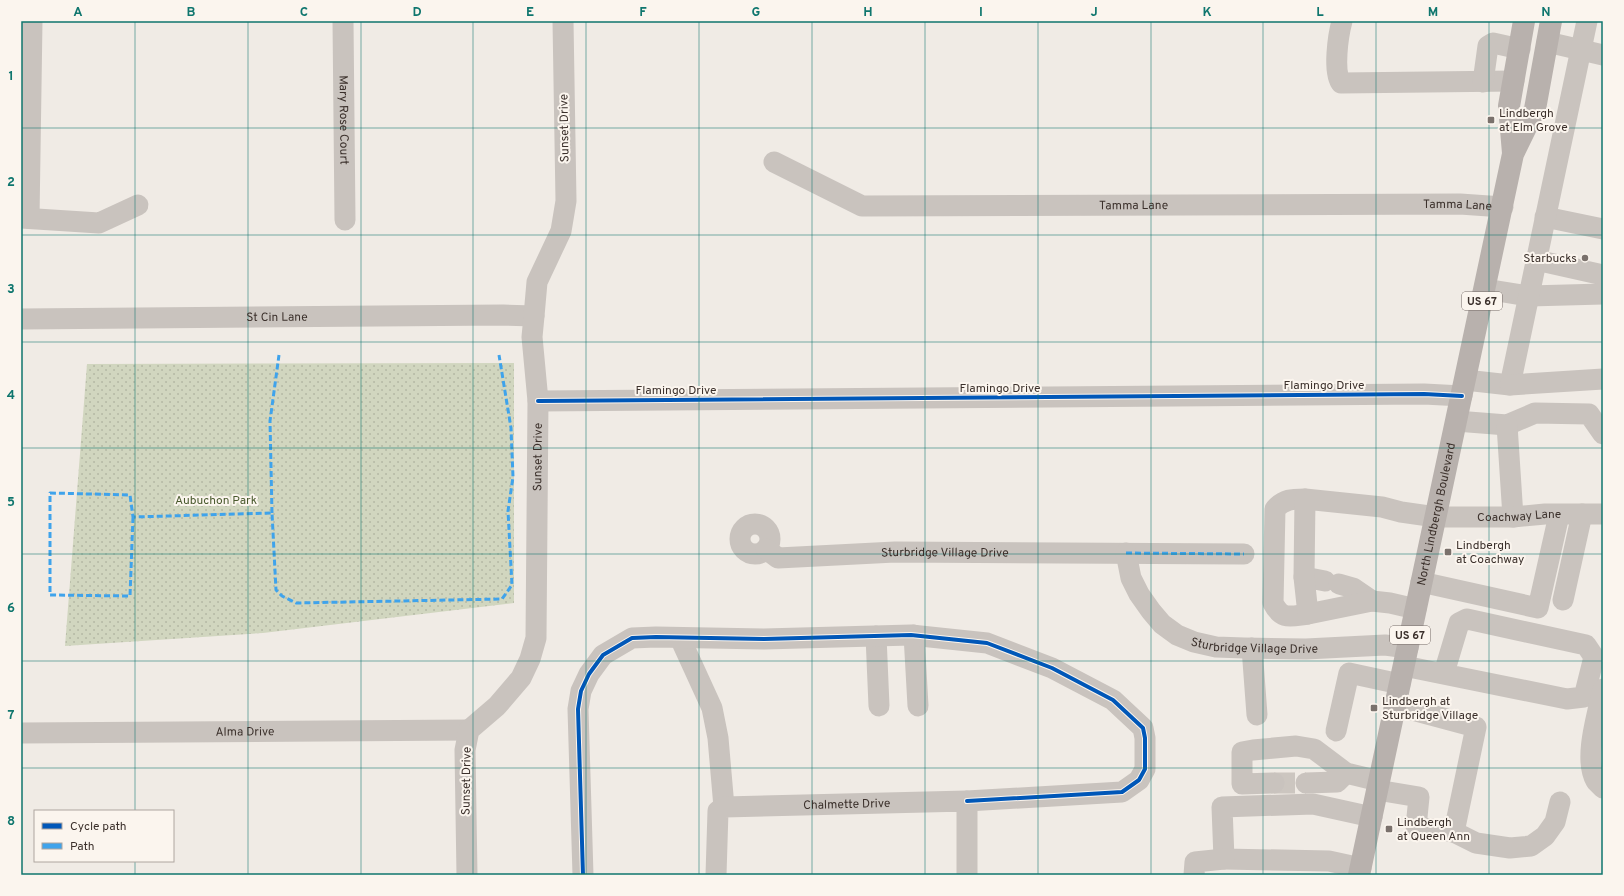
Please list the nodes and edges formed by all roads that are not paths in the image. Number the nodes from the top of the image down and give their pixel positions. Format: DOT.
graph roads {
  1 [pos="32,21"];
  2 [pos="343,21"];
  3 [pos="563,21"];
  4 [pos="1342,21"];
  5 [pos="1524,21"];
  6 [pos="1551,21"];
  7 [pos="1587,21"];
  8 [pos="1547,42"];
  9 [pos="1520,49"];
  10 [pos="1580,50"];
  11 [pos="1603,55"];
  12 [pos="1514,81"];
  13 [pos="1483,82"];
  14 [pos="1513,154"];
  15 [pos="774,162"];
  16 [pos="138,205"];
  17 [pos="1503,207"];
  18 [pos="1545,217"];
  19 [pos="25,218"];
  20 [pos="345,220"];
  21 [pos="1603,229"];
  22 [pos="1536,260"];
  23 [pos="1603,275"];
  24 [pos="1485,289"];
  25 [pos="1603,294"];
  26 [pos="1529,296"];
  27 [pos="534,316"];
  28 [pos="21,320"];
  29 [pos="1603,379"];
  30 [pos="1510,385"];
  31 [pos="1464,388"];
  32 [pos="538,401"];
  33 [pos="1456,421"];
  34 [pos="1507,425"];
  35 [pos="1603,434"];
  36 [pos="1305,499"];
  37 [pos="1582,514"];
  38 [pos="1603,514"];
  39 [pos="1559,515"];
  40 [pos="1436,517"];
  41 [pos="1513,517"];
  42 [pos="766,549"];
  43 [pos="1126,553"];
  44 [pos="1244,554"];
  45 [pos="1304,577"];
  46 [pos="1421,582"];
  47 [pos="1563,600"];
  48 [pos="1372,601"];
  49 [pos="1416,609"];
  50 [pos="1308,614"];
  51 [pos="914,635"];
  52 [pos="876,636"];
  53 [pos="680,638"];
  54 [pos="1252,648"];
  55 [pos="1404,666"];
  56 [pos="1444,673"];
  57 [pos="1603,689"];
  58 [pos="1394,705"];
  59 [pos="879,706"];
  60 [pos="918,706"];
  61 [pos="1257,715"];
  62 [pos="469,730"];
  63 [pos="1336,731"];
  64 [pos="21,734"];
  65 [pos="1346,773"];
  66 [pos="1306,783"];
  67 [pos="1274,784"];
  68 [pos="1378,786"];
  69 [pos="1603,788"];
  70 [pos="967,801"];
  71 [pos="1560,802"];
  72 [pos="724,807"];
  73 [pos="1372,817"];
  74 [pos="1454,832"];
  75 [pos="1224,859"];
  76 [pos="1360,871"];
  77 [pos="467,875"];
  78 [pos="583,875"];
  79 [pos="716,875"];
  80 [pos="967,875"];
  81 [pos="1194,875"];
  1 -- 19 [label="street"];
  2 -- 20 [label="street, Mary Rose Court"];
  3 -- 27 [label="street, Sunset Drive"];
  4 -- 13 [label="street"];
  5 -- 9 [label="main road, North Lindbergh Boulevard / US 67"];
  6 -- 8 [label="main road, North Lindbergh Boulevard / US 67"];
  7 -- 10 [label="street"];
  8 -- 10 [label="street"];
  8 -- 14 [label="main road, North Lindbergh Boulevard / US 67"];
  9 -- 12 [label="main road, North Lindbergh Boulevard / US 67"];
  9 -- 13 [label="street"];
  10 -- 11 [label="street"];
  10 -- 18 [label="street"];
  12 -- 13 [label="street"];
  12 -- 14 [label="main road, North Lindbergh Boulevard / US 67"];
  14 -- 17 [label="main road, North Lindbergh Boulevard / US 67"];
  15 -- 17 [label="street, Tamma Lane"];
  16 -- 19 [label="street"];
  17 -- 24 [label="main road, North Lindbergh Boulevard / US 67"];
  18 -- 21 [label="street"];
  18 -- 22 [label="street"];
  22 -- 23 [label="street"];
  22 -- 26 [label="street"];
  24 -- 26 [label="street"];
  24 -- 31 [label="main road, North Lindbergh Boulevard / US 67"];
  25 -- 26 [label="street"];
  26 -- 30 [label="street"];
  27 -- 28 [label="street, St Cin Lane"];
  27 -- 32 [label="street, Sunset Drive"];
  29 -- 30 [label="street, Flamingo Drive"];
  30 -- 31 [label="street, Flamingo Drive"];
  31 -- 32 [label="street, Flamingo Drive"];
  31 -- 33 [label="main road, North Lindbergh Boulevard / US 67"];
  32 -- 62 [label="street, Sunset Drive"];
  33 -- 34 [label="street"];
  33 -- 40 [label="main road, North Lindbergh Boulevard / US 67"];
  34 -- 35 [label="street"];
  34 -- 41 [label="street"];
  36 -- 40 [label="street, Coachway Lane"];
  36 -- 45 [label="street"];
  36 -- 50 [label="street, Coachway Lane"];
  37 -- 38 [label="street, Coachway Lane"];
  37 -- 39 [label="street, Coachway Lane"];
  37 -- 47 [label="street"];
  39 -- 41 [label="street, Coachway Lane"];
  39 -- 46 [label="street"];
  40 -- 41 [label="street, Coachway Lane"];
  40 -- 46 [label="main road, North Lindbergh Boulevard / US 67"];
  42 -- 43 [label="street, Sturbridge Village Drive"];
  43 -- 44 [label="street, Sturbridge Village Drive"];
  43 -- 54 [label="street, Sturbridge Village Drive"];
  45 -- 48 [label="street"];
  45 -- 50 [label="street"];
  46 -- 49 [label="main road, North Lindbergh Boulevard / US 67"];
  48 -- 49 [label="street"];
  48 -- 50 [label="street"];
  49 -- 55 [label="main road, North Lindbergh Boulevard / US 67"];
  51 -- 52 [label="street, Chalmette Drive"];
  51 -- 60 [label="street"];
  51 -- 70 [label="street, Chalmette Drive"];
  52 -- 53 [label="street, Chalmette Drive"];
  52 -- 59 [label="street"];
  53 -- 72 [label="street"];
  53 -- 78 [label="street, Chalmette Drive"];
  54 -- 55 [label="street, Sturbridge Village Drive"];
  54 -- 61 [label="street"];
  55 -- 56 [label="street"];
  55 -- 58 [label="main road, North Lindbergh Boulevard / US 67"];
  55 -- 63 [label="street"];
  56 -- 56 [label="street"];
  57 -- 69 [label="street"];
  58 -- 68 [label="main road, North Lindbergh Boulevard / US 67"];
  58 -- 74 [label="street"];
  62 -- 64 [label="street, Alma Drive"];
  62 -- 77 [label="street, Sunset Drive"];
  65 -- 66 [label="street"];
  65 -- 67 [label="street"];
  65 -- 68 [label="street"];
  68 -- 73 [label="main road, North Lindbergh Boulevard / US 67"];
  68 -- 74 [label="street"];
  70 -- 72 [label="street, Chalmette Drive"];
  70 -- 80 [label="street"];
  71 -- 74 [label="street"];
  72 -- 79 [label="street"];
  73 -- 75 [label="street"];
  73 -- 76 [label="main road, North Lindbergh Boulevard / US 67"];
  75 -- 76 [label="street"];
  75 -- 81 [label="street"];
}
